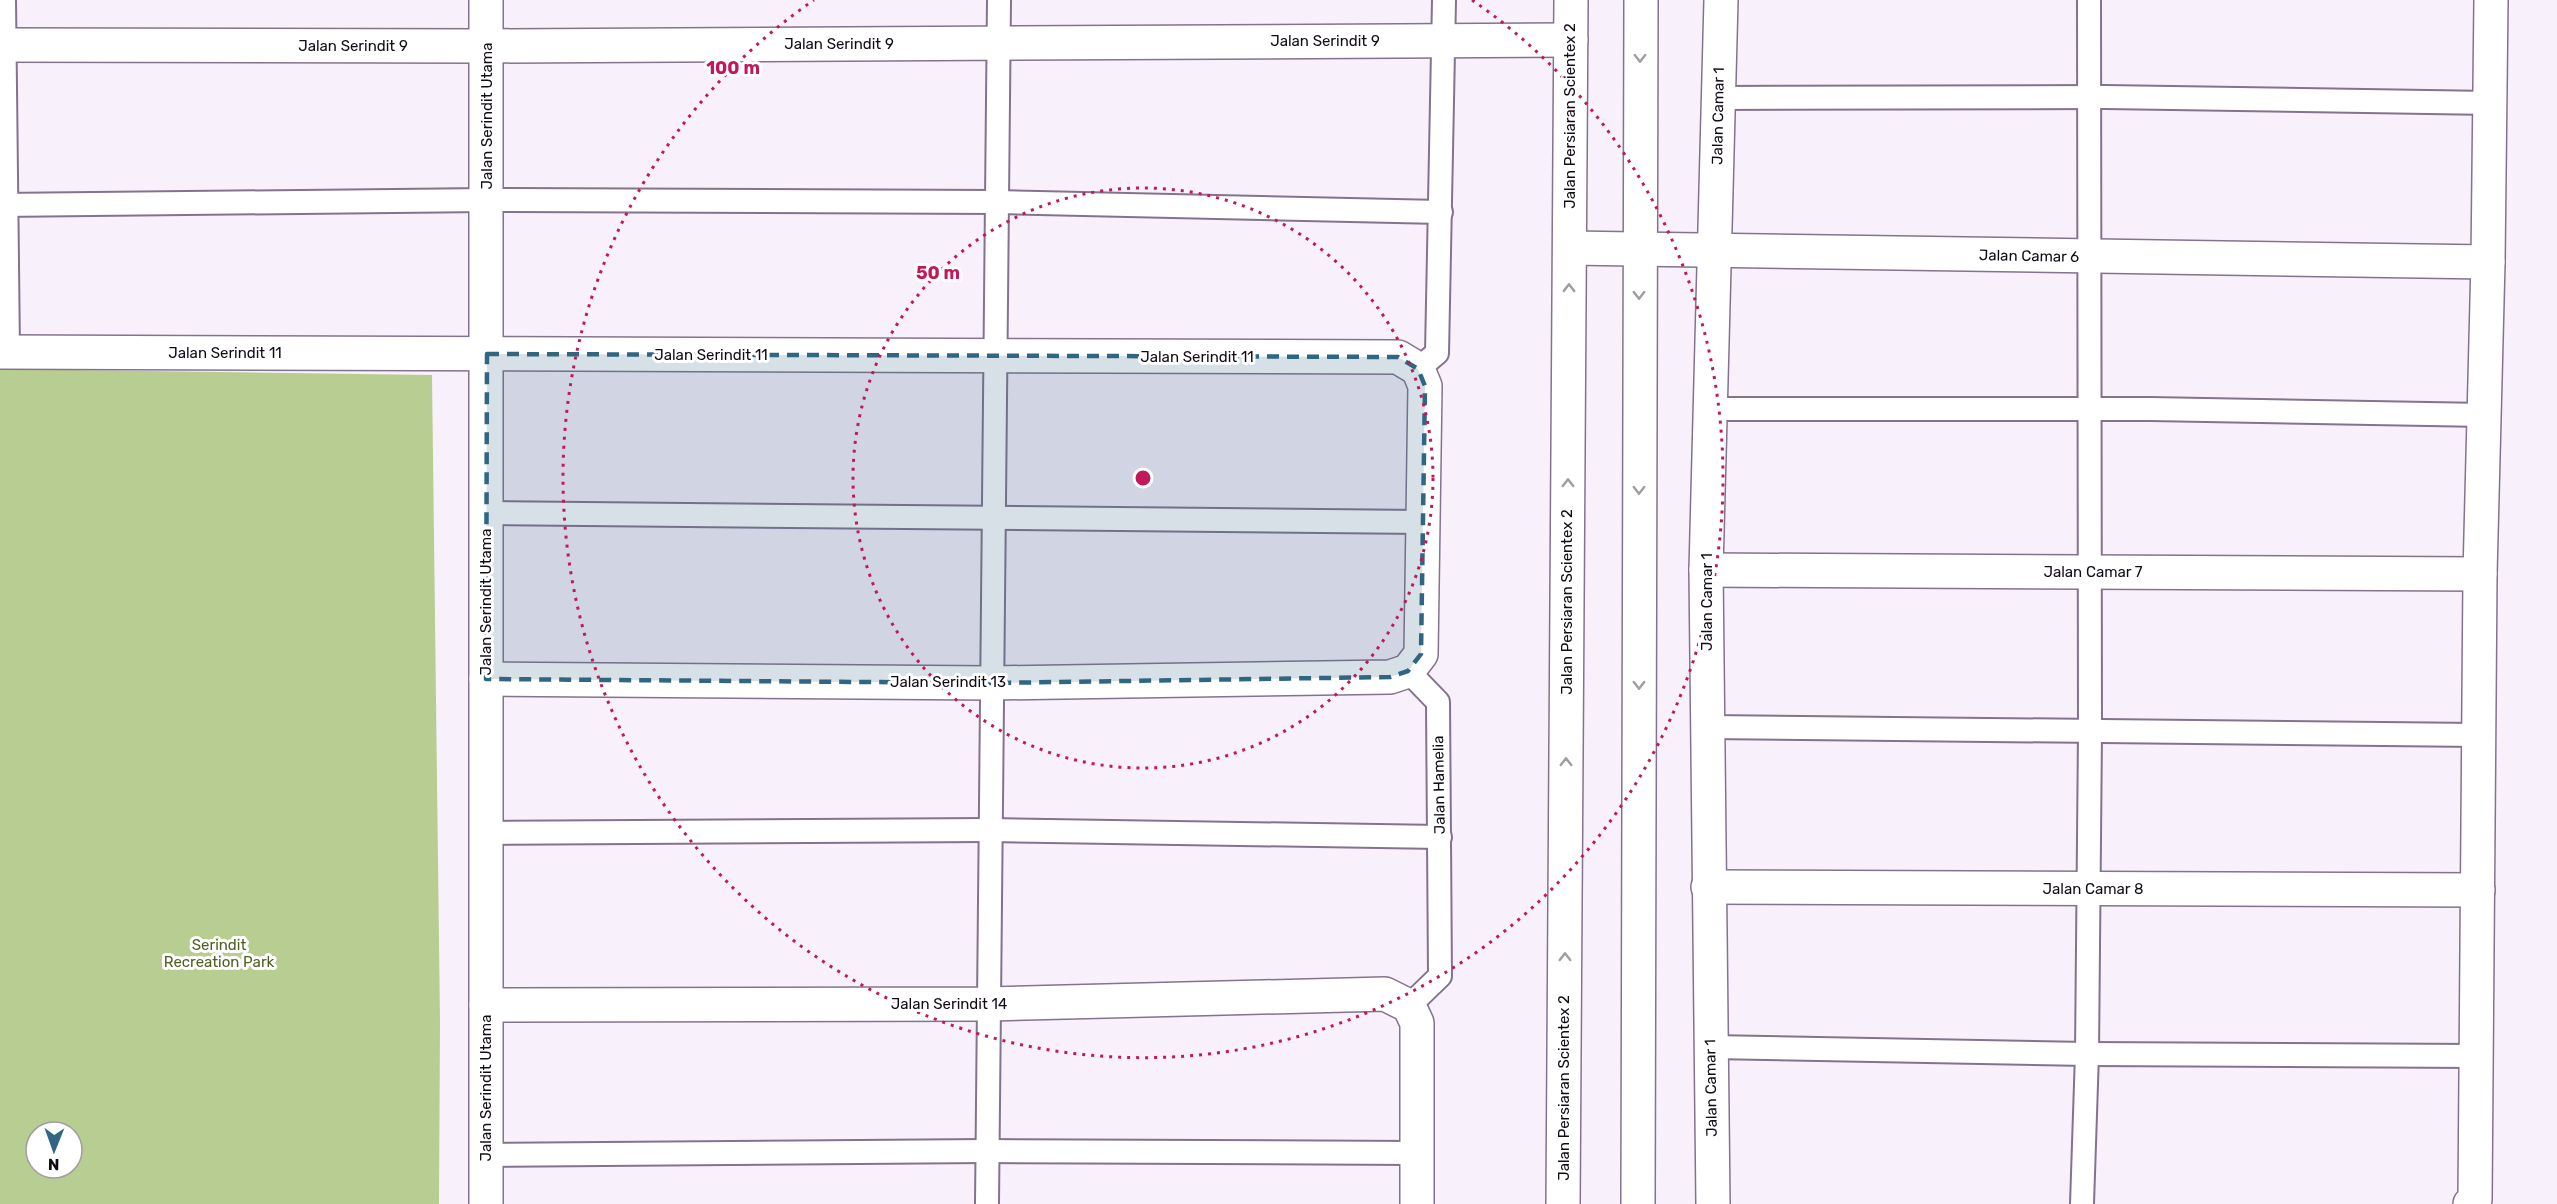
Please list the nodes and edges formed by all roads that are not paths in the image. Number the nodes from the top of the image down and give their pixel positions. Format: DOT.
graph roads {
  1 [pos="4,0"];
  2 [pos="486,0"];
  3 [pos="999,0"];
  4 [pos="1444,0"];
  5 [pos="1571,0"];
  6 [pos="1641,0"];
  7 [pos="1720,0"];
  8 [pos="2089,0"];
  9 [pos="2491,0"];
  10 [pos="1444,40"];
  11 [pos="1571,40"];
  12 [pos="999,42"];
  13 [pos="2,45"];
  14 [pos="486,46"];
  15 [pos="2090,97"];
  16 [pos="1719,98"];
  17 [pos="2491,103"];
  18 [pos="487,200"];
  19 [pos="997,202"];
  20 [pos="3,205"];
  21 [pos="1441,212"];
  22 [pos="1570,248"];
  23 [pos="1639,248"];
  24 [pos="1716,251"];
  25 [pos="2089,256"];
  26 [pos="2488,262"];
  27 [pos="4,352"];
  28 [pos="487,354"];
  29 [pos="995,356"];
  30 [pos="1419,369"];
  31 [pos="1711,409"];
  32 [pos="2090,409"];
  33 [pos="2484,415"];
  34 [pos="487,513"];
  35 [pos="994,516"];
  36 [pos="1423,522"];
  37 [pos="1706,570"];
  38 [pos="2089,572"];
  39 [pos="2480,574"];
  40 [pos="1408,671"];
  41 [pos="486,679"];
  42 [pos="992,683"];
  43 [pos="1707,727"];
  44 [pos="2090,732"];
  45 [pos="2479,735"];
  46 [pos="990,830"];
  47 [pos="487,833"];
  48 [pos="1440,837"];
  49 [pos="1708,887"];
  50 [pos="2088,889"];
  51 [pos="2478,890"];
  52 [pos="988,1004"];
  53 [pos="486,1005"];
  54 [pos="1409,1006"];
  55 [pos="1711,1047"];
  56 [pos="2087,1054"];
  57 [pos="2476,1056"];
  58 [pos="987,1151"];
  59 [pos="1416,1153"];
  60 [pos="486,1155"];
  61 [pos="486,1204"];
  62 [pos="987,1204"];
  63 [pos="1417,1204"];
  64 [pos="1563,1204"];
  65 [pos="1638,1204"];
  66 [pos="1713,1204"];
  67 [pos="2082,1204"];
  68 [pos="2470,1204"];
  1 -- 13 [label="lane"];
  2 -- 14 [label="street, Jalan Serindit Utama"];
  3 -- 12 [label="lane"];
  4 -- 10 [label="lane"];
  5 -- 11 [label="street, Jalan Persiaran Scientex 2"];
  6 -- 23 [label="street, one-way"];
  7 -- 16 [label="street, Jalan Camar 1"];
  8 -- 15 [label="lane"];
  9 -- 17 [label="street"];
  10 -- 11 [label="street, Jalan Serindit 9"];
  10 -- 12 [label="street, Jalan Serindit 9"];
  10 -- 21 [label="lane"];
  11 -- 22 [label="street, Jalan Persiaran Scientex 2"];
  12 -- 14 [label="street, Jalan Serindit 9"];
  12 -- 19 [label="lane"];
  13 -- 14 [label="street, Jalan Serindit 9"];
  13 -- 20 [label="lane"];
  14 -- 18 [label="street, Jalan Serindit Utama"];
  15 -- 16 [label="lane"];
  15 -- 17 [label="lane"];
  15 -- 25 [label="lane"];
  16 -- 24 [label="street, Jalan Camar 1"];
  17 -- 26 [label="street"];
  18 -- 19 [label="lane"];
  18 -- 20 [label="lane"];
  18 -- 28 [label="street, Jalan Serindit Utama"];
  19 -- 21 [label="lane"];
  19 -- 29 [label="lane"];
  20 -- 27 [label="lane"];
  21 -- 30 [label="lane"];
  22 -- 23 [label="street, Jalan Camar 6"];
  64 -- 22 [label="street, Jalan Persiaran Scientex 2, one-way"];
  23 -- 24 [label="street, Jalan Camar 6"];
  23 -- 65 [label="street, one-way"];
  24 -- 25 [label="street, Jalan Camar 6"];
  24 -- 31 [label="street, Jalan Camar 1"];
  25 -- 26 [label="street, Jalan Camar 6"];
  25 -- 32 [label="lane"];
  26 -- 33 [label="street"];
  27 -- 28 [label="street, Jalan Serindit 11"];
  28 -- 29 [label="street, Jalan Serindit 11"];
  28 -- 34 [label="street, Jalan Serindit Utama"];
  29 -- 30 [label="street, Jalan Serindit 11"];
  29 -- 35 [label="lane"];
  30 -- 36 [label="street"];
  31 -- 32 [label="lane"];
  31 -- 37 [label="street, Jalan Camar 1"];
  32 -- 33 [label="lane"];
  32 -- 38 [label="lane"];
  33 -- 39 [label="street"];
  34 -- 35 [label="lane"];
  34 -- 41 [label="street, Jalan Serindit Utama"];
  35 -- 36 [label="lane"];
  35 -- 42 [label="lane"];
  36 -- 40 [label="street"];
  37 -- 38 [label="street, Jalan Camar 7"];
  37 -- 43 [label="street, Jalan Camar 1"];
  38 -- 39 [label="street, Jalan Camar 7"];
  38 -- 44 [label="lane"];
  39 -- 45 [label="street"];
  40 -- 42 [label="street, Jalan Serindit 13"];
  40 -- 48 [label="lane, Jalan Hamelia"];
  41 -- 42 [label="street, Jalan Serindit 13"];
  41 -- 47 [label="street, Jalan Serindit Utama"];
  42 -- 46 [label="lane"];
  43 -- 44 [label="lane"];
  43 -- 49 [label="street, Jalan Camar 1"];
  44 -- 45 [label="lane"];
  44 -- 50 [label="lane"];
  45 -- 51 [label="street"];
  46 -- 47 [label="lane"];
  46 -- 48 [label="lane"];
  46 -- 52 [label="lane"];
  47 -- 53 [label="street, Jalan Serindit Utama"];
  48 -- 54 [label="lane, Jalan Hamelia"];
  49 -- 50 [label="street, Jalan Camar 8"];
  49 -- 55 [label="street, Jalan Camar 1"];
  50 -- 51 [label="street, Jalan Camar 8"];
  50 -- 56 [label="lane"];
  51 -- 57 [label="street"];
  52 -- 53 [label="street, Jalan Serindit 14"];
  52 -- 54 [label="street, Jalan Serindit 14"];
  52 -- 58 [label="lane"];
  53 -- 60 [label="street, Jalan Serindit Utama"];
  54 -- 59 [label="street"];
  55 -- 56 [label="lane"];
  55 -- 66 [label="street, Jalan Camar 1"];
  56 -- 57 [label="lane"];
  56 -- 67 [label="lane"];
  57 -- 68 [label="street"];
  58 -- 59 [label="lane"];
  58 -- 60 [label="lane"];
  58 -- 62 [label="lane"];
  59 -- 63 [label="street"];
  60 -- 61 [label="street, Jalan Serindit Utama"];
}
